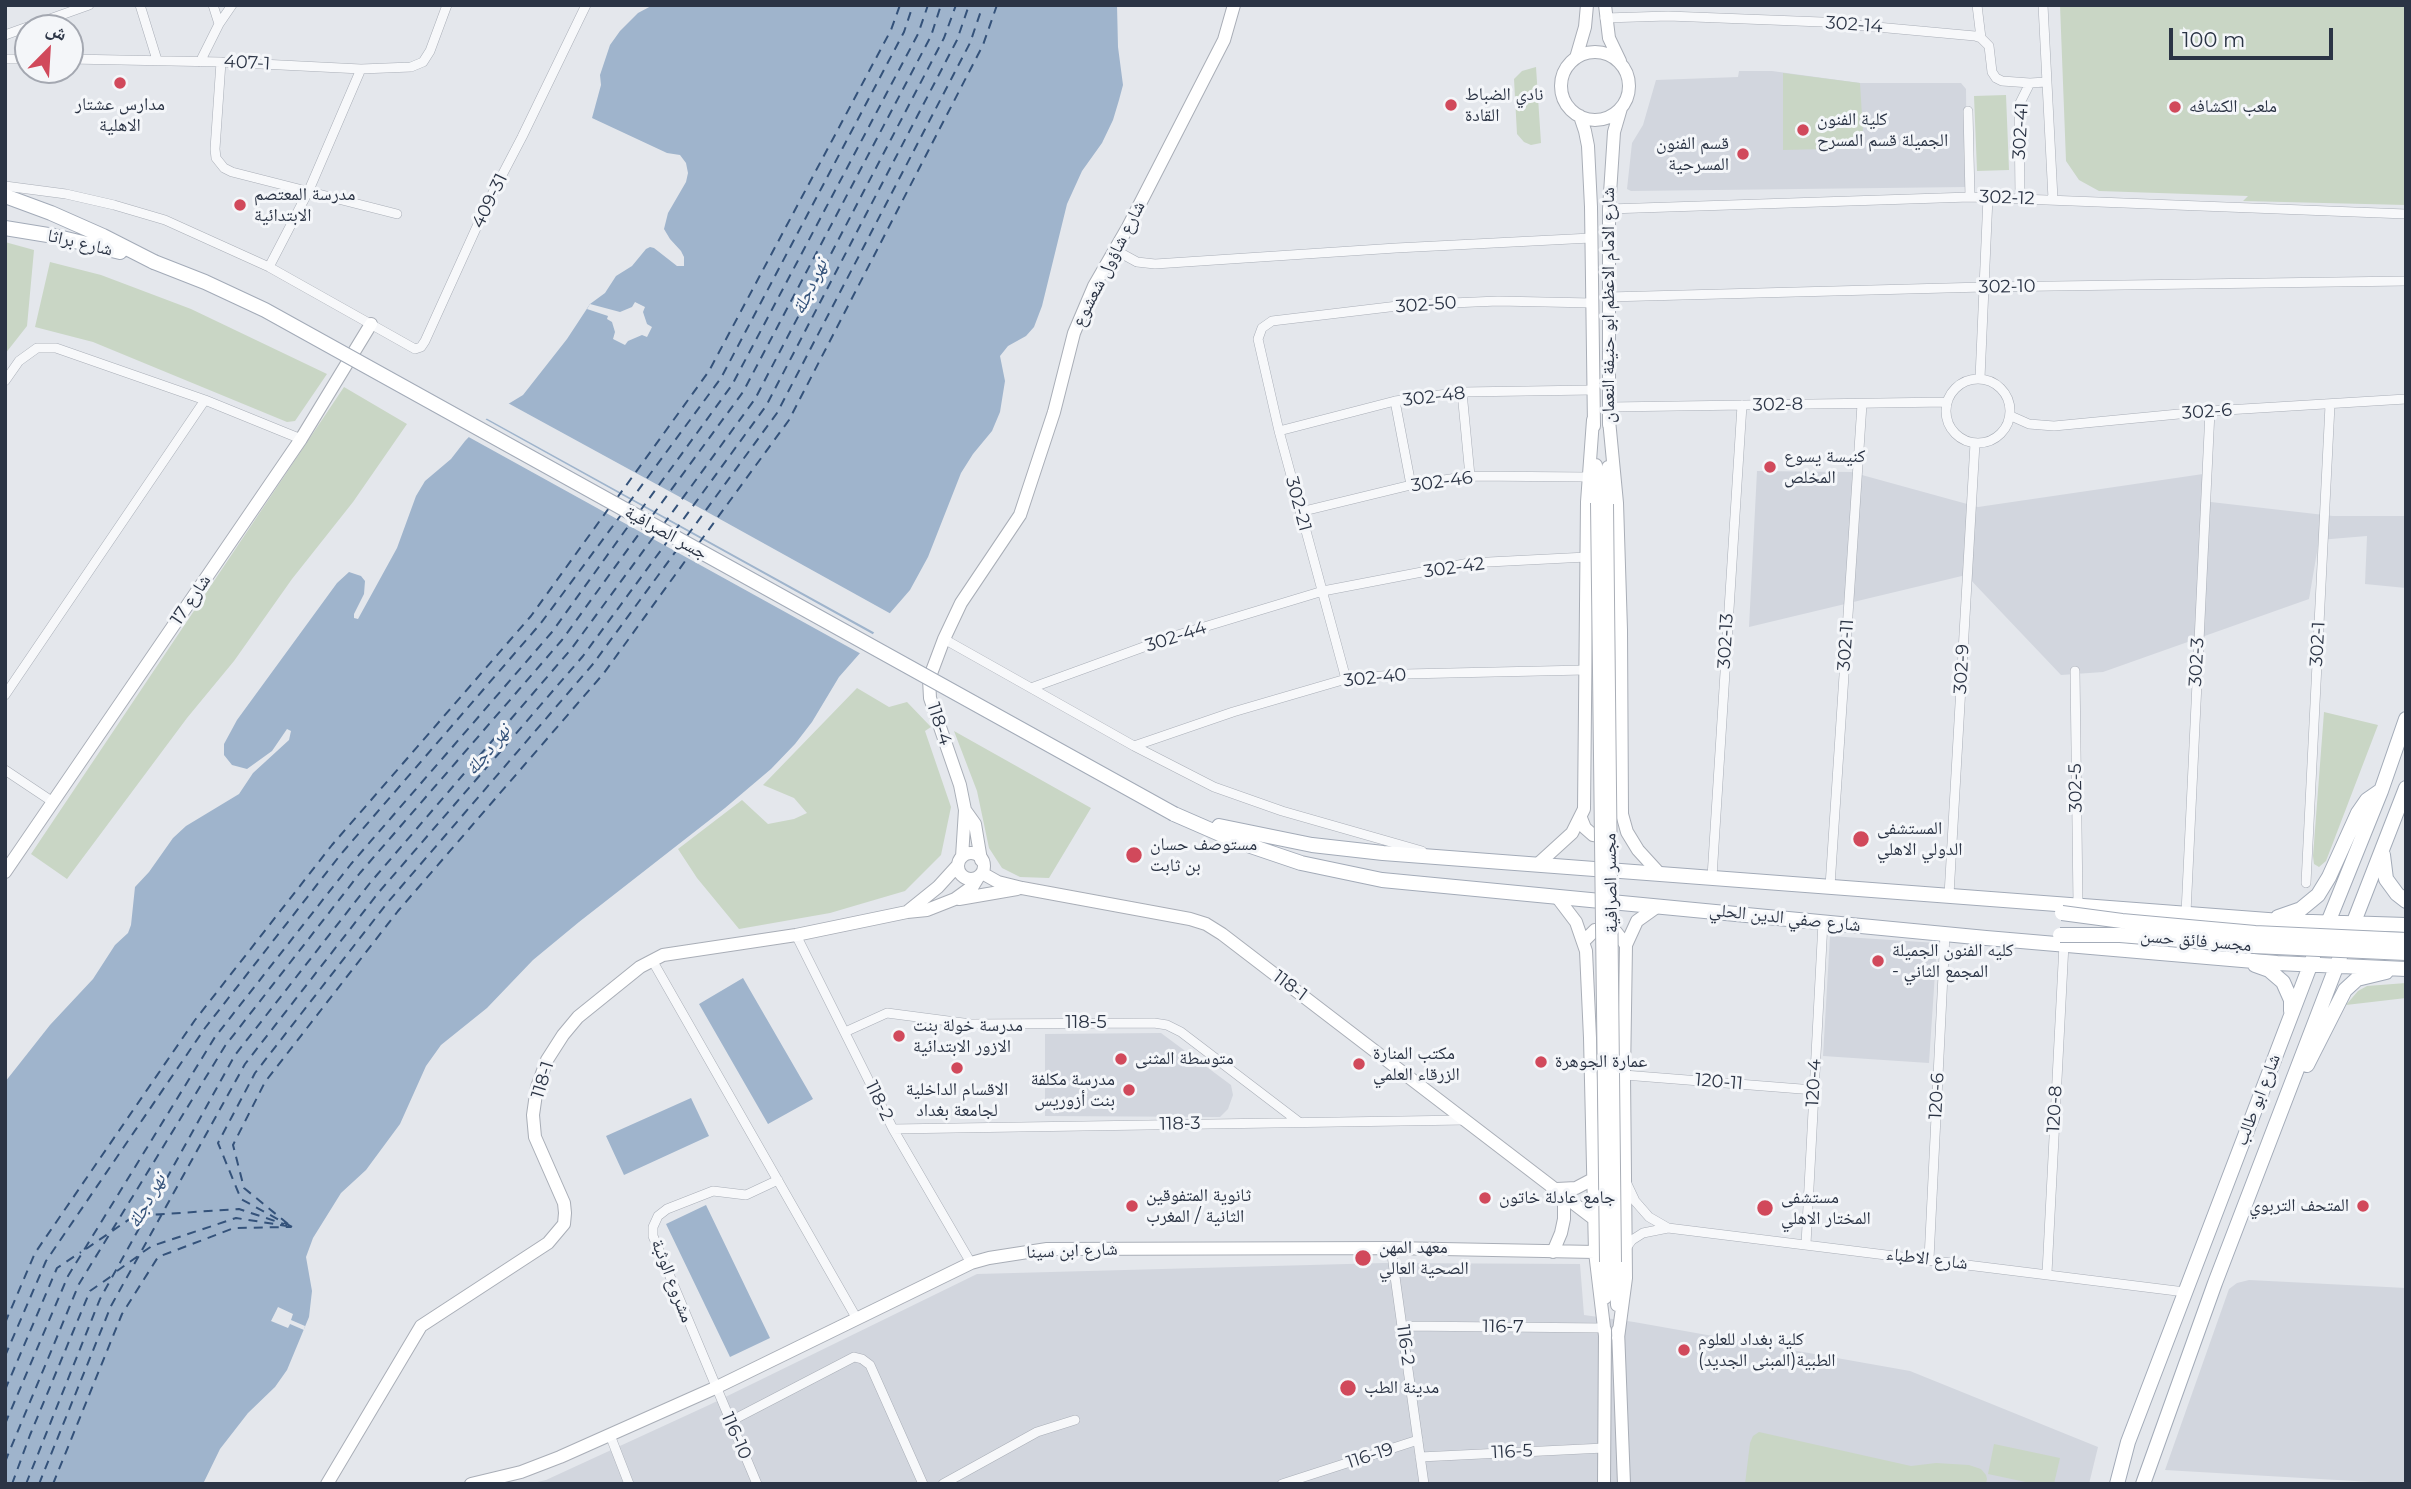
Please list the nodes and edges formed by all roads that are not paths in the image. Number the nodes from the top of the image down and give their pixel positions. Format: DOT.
graph roads {
  1 [pos="89,5"];
  2 [pos="140,5"];
  3 [pos="213,5"];
  4 [pos="232,5"];
  5 [pos="586,5"];
  6 [pos="1234,5"];
  7 [pos="1587,5"];
  8 [pos="1977,5"];
  9 [pos="2043,5"];
  10 [pos="445,6"];
  11 [pos="1605,12"];
  12 [pos="219,24"];
  13 [pos="5,35"];
  14 [pos="1981,38"];
  15 [pos="1576,58"];
  16 [pos="84,60"];
  17 [pos="157,60"];
  18 [pos="200,62"];
  19 [pos="221,62"];
  20 [pos="1622,65"];
  21 [pos="361,69"];
  22 [pos="2046,82"];
  23 [pos="2030,83"];
  24 [pos="1622,108"];
  25 [pos="1968,111"];
  26 [pos="1580,116"];
  27 [pos="5,186"];
  28 [pos="309,190"];
  29 [pos="5,196"];
  30 [pos="1970,197"];
  31 [pos="1988,197"];
  32 [pos="2020,198"];
  33 [pos="2053,199"];
  34 [pos="1609,209"];
  35 [pos="397,214"];
  36 [pos="2406,214"];
  37 [pos="5,228"];
  38 [pos="1591,237"];
  39 [pos="1115,250"];
  40 [pos="154,262"];
  41 [pos="268,267"];
  42 [pos="2406,281"];
  43 [pos="1984,287"];
  44 [pos="1608,297"];
  45 [pos="1592,303"];
  46 [pos="371,324"];
  47 [pos="1262,328"];
  48 [pos="1980,378"];
  49 [pos="5,381"];
  50 [pos="1592,390"];
  51 [pos="1462,392"];
  52 [pos="2406,399"];
  53 [pos="205,400"];
  54 [pos="1395,401"];
  55 [pos="1947,402"];
  56 [pos="1862,404"];
  57 [pos="1742,405"];
  58 [pos="2330,405"];
  59 [pos="2210,411"];
  60 [pos="1610,413"];
  61 [pos="2011,416"];
  62 [pos="1593,420"];
  63 [pos="1279,431"];
  64 [pos="301,439"];
  65 [pos="1975,443"];
  66 [pos="1470,476"];
  67 [pos="1588,477"];
  68 [pos="1411,485"];
  69 [pos="1602,503"];
  70 [pos="1300,512"];
  71 [pos="1587,556"];
  72 [pos="1323,591"];
  73 [pos="944,639"];
  74 [pos="1585,670"];
  75 [pos="2075,671"];
  76 [pos="1346,679"];
  77 [pos="1031,688"];
  78 [pos="5,695"];
  79 [pos="2406,719"];
  80 [pos="1134,746"];
  81 [pos="5,770"];
  82 [pos="2406,788"];
  83 [pos="2381,791"];
  84 [pos="53,802"];
  85 [pos="965,810"];
  86 [pos="1174,814"];
  87 [pos="1581,818"];
  88 [pos="1623,822"];
  89 [pos="2384,844"];
  90 [pos="1444,857"];
  91 [pos="960,861"];
  92 [pos="1538,864"];
  93 [pos="981,870"];
  94 [pos="5,872"];
  95 [pos="1660,873"];
  96 [pos="1712,877"];
  97 [pos="2306,883"];
  98 [pos="1830,886"];
  99 [pos="1022,888"];
  100 [pos="1949,895"];
  101 [pos="1557,897"];
  102 [pos="1990,898"];
  103 [pos="956,900"];
  104 [pos="2406,901"];
  105 [pos="2078,905"];
  106 [pos="1658,906"];
  107 [pos="906,912"];
  108 [pos="2186,913"];
  109 [pos="2274,920"];
  110 [pos="1823,922"];
  111 [pos="2328,922"];
  112 [pos="2353,923"];
  113 [pos="2384,925"];
  114 [pos="2406,925"];
  115 [pos="1945,934"];
  116 [pos="796,935"];
  117 [pos="1986,938"];
  118 [pos="2062,940"];
  119 [pos="2406,940"];
  120 [pos="1584,941"];
  121 [pos="1626,945"];
  122 [pos="2234,959"];
  123 [pos="652,960"];
  124 [pos="2277,963"];
  125 [pos="2405,963"];
  126 [pos="2311,964"];
  127 [pos="2337,965"];
  128 [pos="2378,966"];
  129 [pos="2290,1018"];
  130 [pos="845,1032"];
  131 [pos="1624,1075"];
  132 [pos="2294,1079"];
  133 [pos="1814,1090"];
  134 [pos="1466,1120"];
  135 [pos="1299,1122"];
  136 [pos="893,1129"];
  137 [pos="1593,1179"];
  138 [pos="778,1180"];
  139 [pos="1626,1181"];
  140 [pos="1557,1189"];
  141 [pos="1594,1219"];
  142 [pos="1668,1228"];
  143 [pos="1806,1244"];
  144 [pos="1391,1248"];
  145 [pos="1626,1248"];
  146 [pos="1553,1252"];
  147 [pos="1595,1252"];
  148 [pos="1928,1259"];
  149 [pos="971,1263"];
  150 [pos="2047,1273"];
  151 [pos="2185,1292"];
  152 [pos="857,1319"];
  153 [pos="1403,1326"];
  154 [pos="1609,1334"];
  155 [pos="2161,1354"];
  156 [pos="2186,1363"];
  157 [pos="715,1388"];
  158 [pos="1075,1420"];
  159 [pos="729,1422"];
  160 [pos="610,1434"];
  161 [pos="1418,1440"];
  162 [pos="1604,1448"];
  163 [pos="1420,1457"];
  164 [pos="327,1484"];
  165 [pos="471,1484"];
  166 [pos="629,1484"];
  167 [pos="757,1484"];
  168 [pos="923,1484"];
  169 [pos="943,1484"];
  170 [pos="1282,1484"];
  171 [pos="1424,1484"];
  172 [pos="1604,1484"];
  173 [pos="1624,1484"];
  174 [pos="2117,1484"];
  175 [pos="2143,1484"];
  1 -- 13 [label="street"];
  2 -- 17 [label="street"];
  3 -- 12 [label="street"];
  4 -- 12 [label="street"];
  5 -- 46 [label="street, 409-31"];
  6 -- 39 [label="street, شارع شاؤول شعشوع"];
  7 -- 15 [label="street"];
  8 -- 14 [label="street"];
  9 -- 22 [label="street"];
  10 -- 21 [label="street, 407-1"];
  11 -- 14 [label="street, 302-14"];
  11 -- 20 [label="street"];
  12 -- 18 [label="street"];
  14 -- 23 [label="street"];
  15 -- 20 [label="street"];
  15 -- 26 [label="street"];
  16 -- 17 [label="street, 407-1"];
  17 -- 18 [label="street, 407-1"];
  18 -- 19 [label="street, 407-1"];
  19 -- 21 [label="street, 407-1"];
  19 -- 28 [label="street"];
  20 -- 24 [label="street"];
  21 -- 28 [label="street"];
  22 -- 23 [label="street, 302-41"];
  22 -- 33 [label="street"];
  23 -- 32 [label="street, 302-41"];
  24 -- 26 [label="street"];
  24 -- 34 [label="street, شارع الامام الاعظم ابو حنيفة النعمان"];
  25 -- 30 [label="street"];
  26 -- 38 [label="street, شارع الامام الاعظم ابو حنيفة النعمان"];
  27 -- 41 [label="street"];
  28 -- 35 [label="street"];
  28 -- 41 [label="street"];
  29 -- 40 [label="main road"];
  30 -- 31 [label="street, 302-12"];
  30 -- 34 [label="street, 302-12"];
  31 -- 32 [label="street, 302-12"];
  31 -- 43 [label="street"];
  32 -- 33 [label="street, 302-12"];
  33 -- 36 [label="street, 302-12"];
  34 -- 44 [label="street, شارع الامام الاعظم ابو حنيفة النعمان"];
  37 -- 40 [label="main road, شارع براثا"];
  38 -- 39 [label="street"];
  38 -- 45 [label="street, شارع الامام الاعظم ابو حنيفة النعمان"];
  39 -- 73 [label="street, شارع شاؤول شعشوع"];
  40 -- 86 [label="main road, جسر الصرافية, bridge"];
  41 -- 46 [label="street"];
  42 -- 43 [label="street, 302-10"];
  43 -- 44 [label="street, 302-10"];
  43 -- 48 [label="street"];
  44 -- 60 [label="street, شارع الامام الاعظم ابو حنيفة النعمان"];
  45 -- 47 [label="street, 302-50"];
  45 -- 50 [label="street, شارع الامام الاعظم ابو حنيفة النعمان"];
  46 -- 64 [label="street, شارع 17"];
  47 -- 63 [label="street, 302-21"];
  48 -- 55 [label="street"];
  48 -- 61 [label="street"];
  49 -- 53 [label="street"];
  50 -- 51 [label="street, 302-48"];
  50 -- 62 [label="street, شارع الامام الاعظم ابو حنيفة النعمان"];
  51 -- 54 [label="street, 302-48"];
  51 -- 66 [label="street"];
  52 -- 58 [label="street, 302-6"];
  53 -- 64 [label="street"];
  53 -- 78 [label="street"];
  54 -- 63 [label="street, 302-48"];
  54 -- 68 [label="street"];
  55 -- 56 [label="street, 302-8"];
  55 -- 65 [label="street"];
  56 -- 57 [label="street, 302-8"];
  56 -- 98 [label="street, 302-11"];
  57 -- 60 [label="street, 302-8"];
  57 -- 96 [label="street, 302-13"];
  58 -- 59 [label="street, 302-6"];
  58 -- 97 [label="street, 302-1"];
  59 -- 61 [label="street, 302-6"];
  59 -- 108 [label="street, 302-3"];
  60 -- 69 [label="street, شارع الامام الاعظم ابو حنيفة النعمان"];
  60 -- 88 [label="street"];
  61 -- 65 [label="street"];
  62 -- 67 [label="street"];
  62 -- 69 [label="street, شارع الامام الاعظم ابو حنيفة النعمان"];
  63 -- 70 [label="street, 302-21"];
  64 -- 84 [label="street, شارع 17"];
  65 -- 100 [label="street, 302-9"];
  66 -- 67 [label="street, 302-46"];
  66 -- 68 [label="street, 302-46"];
  67 -- 71 [label="street"];
  68 -- 70 [label="street, 302-46"];
  69 -- 154 [label="street, مجسر الصرافية, bridge"];
  70 -- 72 [label="street, 302-21"];
  71 -- 72 [label="street, 302-42"];
  71 -- 74 [label="street"];
  72 -- 76 [label="street, 302-21"];
  72 -- 77 [label="street, 302-44"];
  73 -- 77 [label="street"];
  73 -- 85 [label="street, 118-4"];
  74 -- 76 [label="street, 302-40"];
  74 -- 87 [label="street"];
  75 -- 105 [label="street, 302-5"];
  76 -- 80 [label="street, 302-40"];
  77 -- 80 [label="street"];
  79 -- 83 [label="main road, شارع ابو طالب"];
  80 -- 90 [label="street"];
  81 -- 84 [label="street"];
  82 -- 89 [label="main road, شارع ابو طالب"];
  83 -- 109 [label="main road"];
  83 -- 111 [label="main road, شارع ابو طالب"];
  84 -- 94 [label="street, شارع 17"];
  85 -- 91 [label="street, 118-4"];
  85 -- 93 [label="street, 118-4"];
  86 -- 90 [label="main road, شارع صفي الدين الحلي"];
  86 -- 101 [label="main road, شارع صفي الدين الحلي"];
  87 -- 88 [label="street"];
  87 -- 92 [label="street"];
  88 -- 95 [label="street"];
  89 -- 104 [label="main road"];
  89 -- 112 [label="main road, شارع ابو طالب"];
  90 -- 92 [label="main road, شارع صفي الدين الحلي"];
  91 -- 93 [label="street"];
  91 -- 93 [label="street"];
  91 -- 107 [label="street"];
  92 -- 95 [label="main road, شارع صفي الدين الحلي"];
  93 -- 99 [label="street, 118-1"];
  93 -- 103 [label="street, 118-1"];
  95 -- 96 [label="main road, شارع صفي الدين الحلي"];
  96 -- 98 [label="main road, شارع صفي الدين الحلي"];
  98 -- 100 [label="main road, شارع صفي الدين الحلي"];
  99 -- 103 [label="street"];
  99 -- 134 [label="street, 118-1"];
  100 -- 102 [label="main road, شارع صفي الدين الحلي"];
  101 -- 106 [label="main road, شارع صفي الدين الحلي"];
  101 -- 120 [label="street"];
  102 -- 105 [label="main road, شارع صفي الدين الحلي"];
  102 -- 119 [label="main road, مجسر فائق حسن, bridge"];
  103 -- 107 [label="street, 118-1"];
  105 -- 108 [label="main road, شارع صفي الدين الحلي"];
  106 -- 110 [label="main road, شارع صفي الدين الحلي"];
  106 -- 121 [label="street"];
  107 -- 116 [label="street, 118-1"];
  108 -- 109 [label="main road, شارع صفي الدين الحلي"];
  109 -- 111 [label="main road, شارع صفي الدين الحلي"];
  109 -- 124 [label="main road"];
  110 -- 115 [label="main road, شارع صفي الدين الحلي"];
  110 -- 133 [label="street, 120-4"];
  111 -- 112 [label="main road, شارع صفي الدين الحلي"];
  111 -- 126 [label="main road, شارع ابو طالب"];
  112 -- 113 [label="main road, شارع صفي الدين الحلي"];
  112 -- 127 [label="main road, شارع ابو طالب"];
  113 -- 114 [label="main road, شارع صفي الدين الحلي"];
  113 -- 128 [label="main road"];
  115 -- 117 [label="main road, شارع صفي الدين الحلي"];
  115 -- 148 [label="street, 120-6"];
  116 -- 123 [label="street, 118-1"];
  116 -- 130 [label="street, 118-2"];
  117 -- 118 [label="main road, مجسر فائق حسن"];
  118 -- 122 [label="main road"];
  118 -- 125 [label="main road, مجسر فائق حسن, bridge"];
  118 -- 150 [label="street, 120-8"];
  120 -- 121 [label="street"];
  120 -- 137 [label="street"];
  121 -- 131 [label="street"];
  122 -- 124 [label="main road"];
  122 -- 129 [label="main road"];
  123 -- 138 [label="street"];
  123 -- 164 [label="street, 118-1"];
  124 -- 126 [label="main road"];
  125 -- 128 [label="main road"];
  125 -- 132 [label="main road"];
  126 -- 127 [label="main road"];
  126 -- 129 [label="main road, شارع ابو طالب"];
  127 -- 128 [label="main road"];
  127 -- 132 [label="main road, شارع ابو طالب"];
  129 -- 151 [label="main road, شارع ابو طالب"];
  130 -- 135 [label="street, 118-5"];
  130 -- 136 [label="street, 118-2"];
  131 -- 133 [label="street, 120-11"];
  131 -- 139 [label="street"];
  132 -- 156 [label="main road, شارع ابو طالب"];
  133 -- 143 [label="street, 120-4"];
  134 -- 135 [label="street, 118-3"];
  134 -- 140 [label="street, 118-1"];
  135 -- 136 [label="street, 118-3"];
  136 -- 149 [label="street, 118-2"];
  137 -- 140 [label="street"];
  137 -- 141 [label="street"];
  138 -- 152 [label="street"];
  138 -- 157 [label="street, مشروع الوثبة"];
  139 -- 142 [label="street"];
  139 -- 145 [label="street"];
  140 -- 141 [label="street, 118-1"];
  140 -- 146 [label="street"];
  141 -- 147 [label="street"];
  142 -- 143 [label="street, شارع الاطباء"];
  142 -- 145 [label="street"];
  143 -- 148 [label="street, شارع الاطباء"];
  144 -- 146 [label="street, شارع ابن سينا"];
  144 -- 149 [label="street, شارع ابن سينا"];
  144 -- 153 [label="street, 116-2"];
  145 -- 154 [label="street"];
  146 -- 147 [label="street, شارع ابن سينا"];
  147 -- 154 [label="street"];
  148 -- 150 [label="street, شارع الاطباء"];
  149 -- 152 [label="street, شارع ابن سينا"];
  150 -- 151 [label="street, شارع الاطباء"];
  151 -- 155 [label="main road, شارع ابو طالب"];
  152 -- 157 [label="street, شارع ابن سينا"];
  153 -- 154 [label="street, 116-7"];
  153 -- 161 [label="street, 116-2"];
  154 -- 162 [label="street"];
  154 -- 173 [label="street"];
  155 -- 156 [label="main road"];
  155 -- 174 [label="main road, شارع ابو طالب"];
  156 -- 175 [label="main road, شارع ابو طالب"];
  157 -- 159 [label="street, 116-10"];
  157 -- 160 [label="street, شارع ابن سينا"];
  158 -- 169 [label="street"];
  159 -- 167 [label="street, 116-10"];
  159 -- 168 [label="street"];
  160 -- 165 [label="street, شارع ابن سينا"];
  160 -- 166 [label="street"];
  161 -- 163 [label="street, 116-2"];
  161 -- 170 [label="street, 116-19"];
  162 -- 163 [label="street, 116-5"];
  162 -- 172 [label="street"];
  163 -- 171 [label="street, 116-2"];
}
